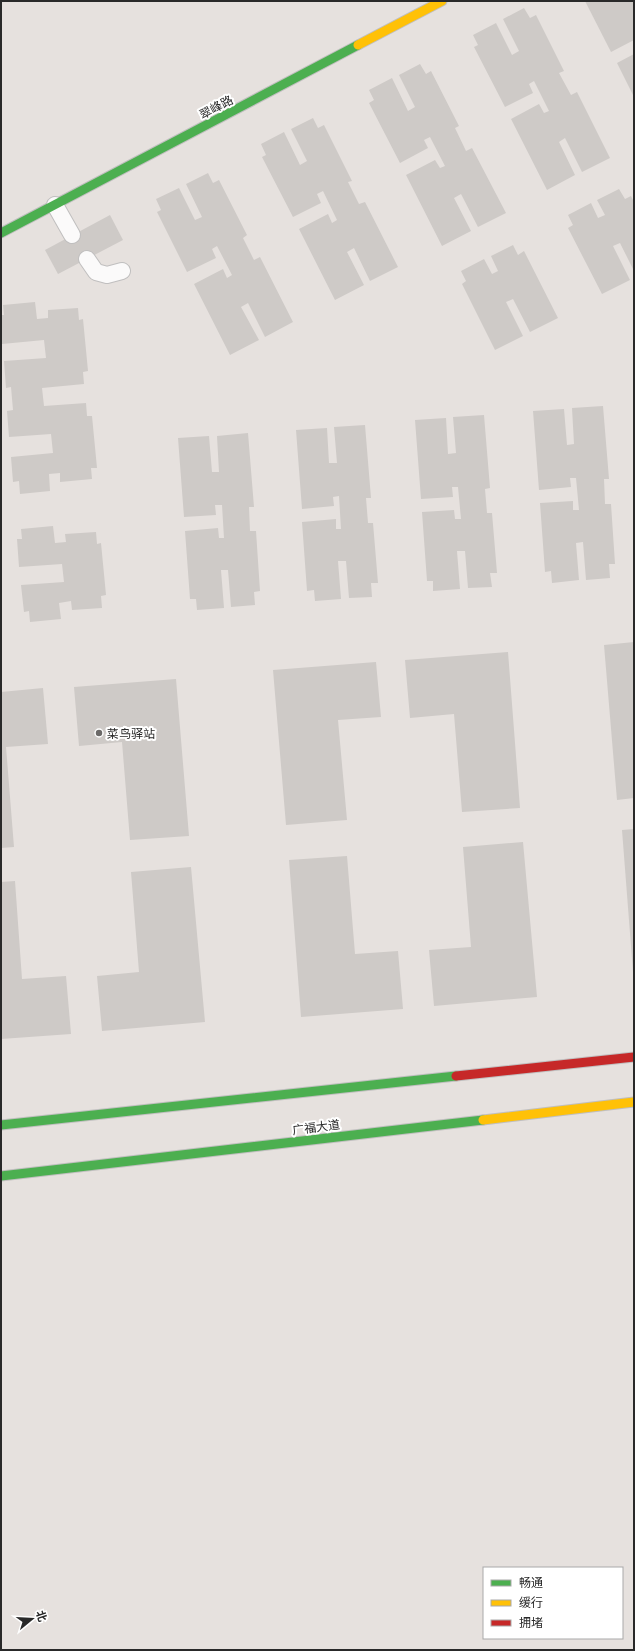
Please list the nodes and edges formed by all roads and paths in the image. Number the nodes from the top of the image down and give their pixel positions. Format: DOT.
graph roads {
  1 [pos="442,1"];
  2 [pos="55,205"];
  3 [pos="1,233"];
  4 [pos="72,235"];
  5 [pos="87,259"];
  6 [pos="122,271"];
  7 [pos="634,1056"];
  8 [pos="634,1102"];
  9 [pos="1,1125"];
  10 [pos="1,1176"];
  1 -- 2 [label="main road, 翠峰路"];
  2 -- 3 [label="main road, 翠峰路"];
  2 -- 4 [label="lane"];
  5 -- 6 [label="lane"];
  7 -- 9 [label="main road"];
  8 -- 10 [label="main road, 广福大道"];
}
